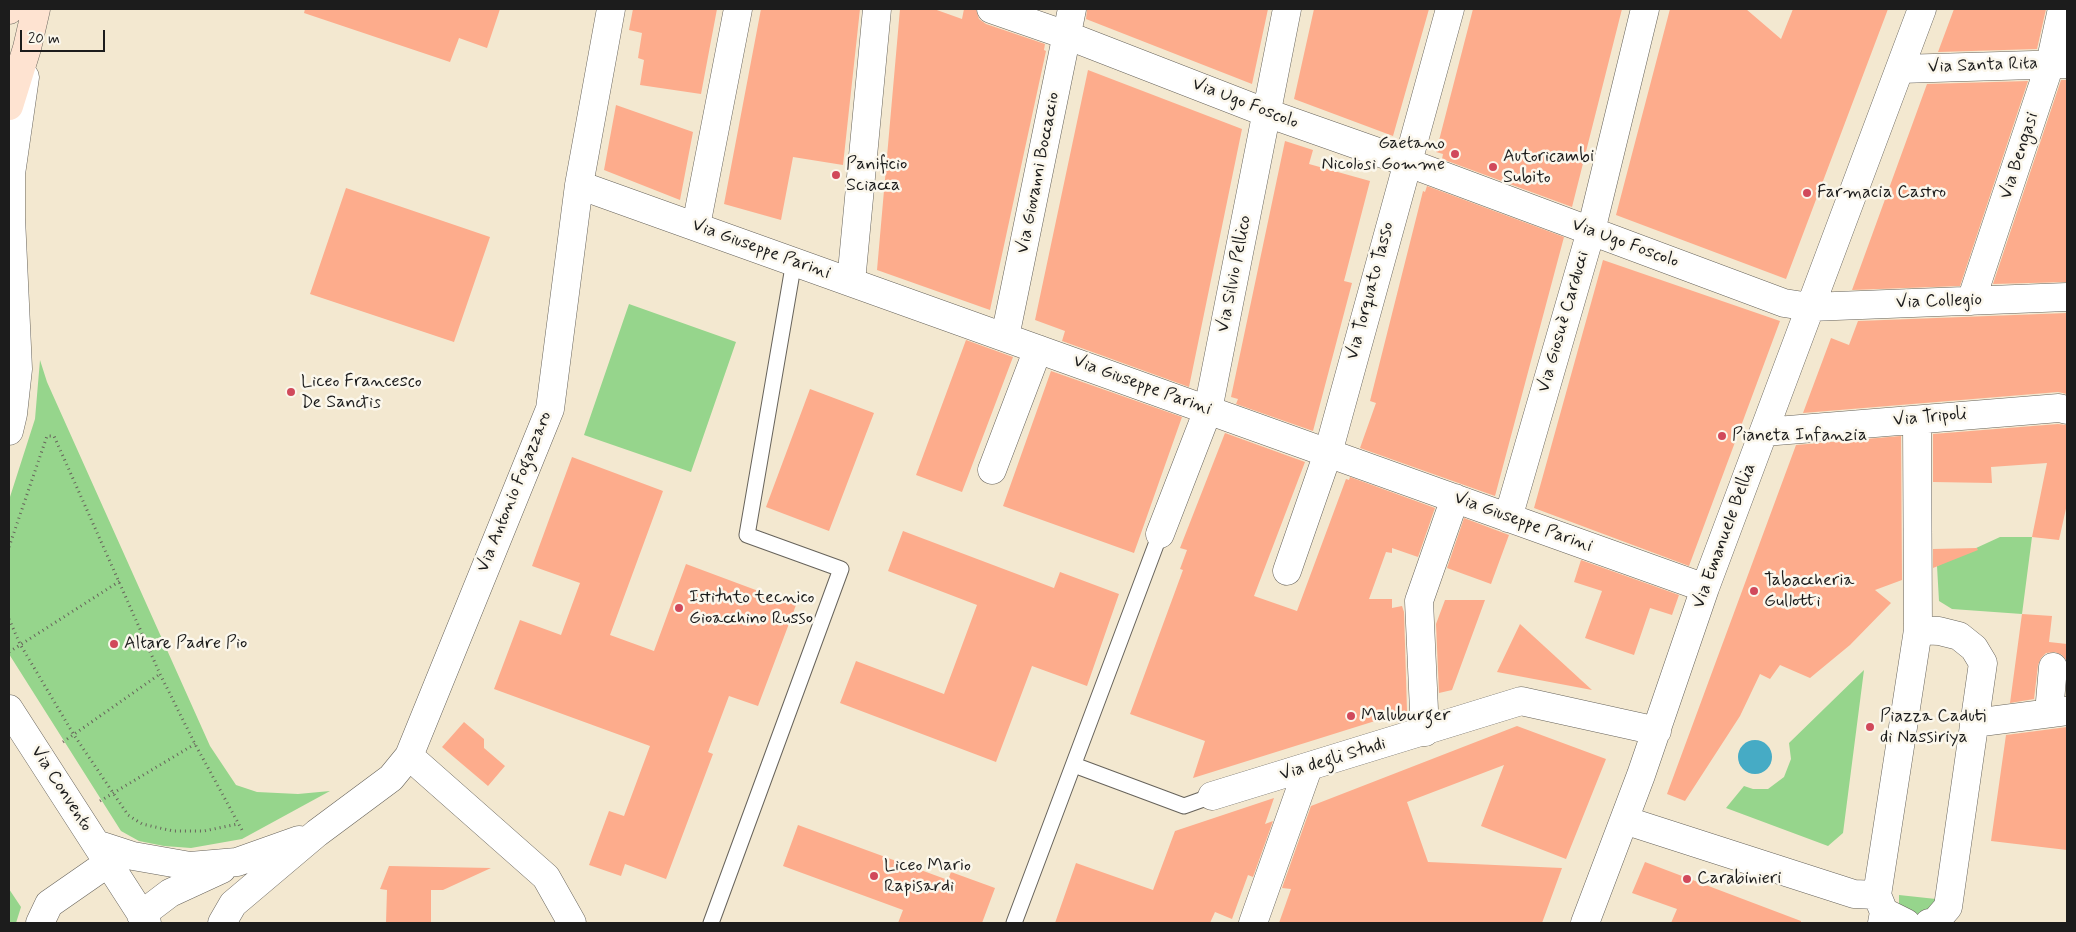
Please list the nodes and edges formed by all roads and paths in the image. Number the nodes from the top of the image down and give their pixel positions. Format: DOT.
graph roads {
  1 [pos="36,9"];
  2 [pos="611,9"];
  3 [pos="738,9"];
  4 [pos="877,9"];
  5 [pos="991,9"];
  6 [pos="1072,9"];
  7 [pos="1287,9"];
  8 [pos="1450,9"];
  9 [pos="1645,9"];
  10 [pos="1922,9"];
  11 [pos="2062,9"];
  12 [pos="1066,35"];
  13 [pos="27,48"];
  14 [pos="2059,64"];
  15 [pos="1900,69"];
  16 [pos="9,106"];
  17 [pos="1267,113"];
  18 [pos="1406,162"];
  19 [pos="579,184"];
  20 [pos="696,226"];
  21 [pos="1591,231"];
  22 [pos="794,261"];
  23 [pos="851,282"];
  24 [pos="2067,297"];
  25 [pos="1972,301"];
  26 [pos="1810,307"];
  27 [pos="1005,337"];
  28 [pos="1038,349"];
  29 [pos="1208,410"];
  30 [pos="2067,410"];
  31 [pos="1917,420"];
  32 [pos="9,431"];
  33 [pos="1764,432"];
  34 [pos="1328,453"];
  35 [pos="992,470"];
  36 [pos="1455,498"];
  37 [pos="1508,518"];
  38 [pos="1160,534"];
  39 [pos="9,547"];
  40 [pos="1287,571"];
  41 [pos="120,581"];
  42 [pos="1705,588"];
  43 [pos="9,619"];
  44 [pos="1918,630"];
  45 [pos="20,644"];
  46 [pos="9,652"];
  47 [pos="2053,668"];
  48 [pos="160,674"];
  49 [pos="9,709"];
  50 [pos="2058,712"];
  51 [pos="1974,723"];
  52 [pos="1657,731"];
  53 [pos="1425,732"];
  54 [pos="74,734"];
  55 [pos="61,743"];
  56 [pos="195,744"];
  57 [pos="409,756"];
  58 [pos="1074,765"];
  59 [pos="1308,768"];
  60 [pos="112,793"];
  61 [pos="1212,796"];
  62 [pos="98,803"];
  63 [pos="1624,820"];
  64 [pos="317,833"];
  65 [pos="102,854"];
  66 [pos="237,862"];
  67 [pos="1887,913"];
  68 [pos="227,914"];
  69 [pos="144,919"];
  70 [pos="40,923"];
  71 [pos="208,923"];
  72 [pos="572,923"];
  73 [pos="711,923"];
  74 [pos="1014,923"];
  75 [pos="1253,923"];
  76 [pos="1585,923"];
  77 [pos="1929,923"];
  1 -- 13 [label="main road"];
  2 -- 19 [label="street, Via Antonio Fogazzaro"];
  3 -- 20 [label="street"];
  4 -- 23 [label="street"];
  5 -- 12 [label="street, Via Ugo Foscolo"];
  6 -- 12 [label="street, Via Giovanni Boccaccio"];
  7 -- 17 [label="street, Via Silvio Pellico"];
  8 -- 18 [label="street, Via Torquato Tasso"];
  9 -- 21 [label="street, Via Giosuè Carducci"];
  10 -- 15 [label="street, Via Emanuele Bellia"];
  11 -- 14 [label="street, Via Bengasi"];
  12 -- 17 [label="street, Via Ugo Foscolo"];
  12 -- 27 [label="street, Via Giovanni Boccaccio"];
  13 -- 16 [label="main road"];
  13 -- 32 [label="street"];
  14 -- 15 [label="street, Via Santa Rita"];
  14 -- 25 [label="street, Via Bengasi"];
  15 -- 26 [label="street, Via Emanuele Bellia"];
  17 -- 18 [label="street, Via Ugo Foscolo"];
  17 -- 29 [label="street, Via Silvio Pellico"];
  18 -- 21 [label="street, Via Ugo Foscolo"];
  18 -- 34 [label="street, Via Torquato Tasso"];
  19 -- 20 [label="street, Via Giuseppe Parini"];
  19 -- 57 [label="street, Via Antonio Fogazzaro"];
  20 -- 22 [label="street, Via Giuseppe Parini"];
  21 -- 26 [label="street, Via Ugo Foscolo"];
  21 -- 37 [label="street, Via Giosuè Carducci"];
  22 -- 23 [label="street, Via Giuseppe Parini"];
  22 -- 73 [label="lane"];
  23 -- 27 [label="street, Via Giuseppe Parini"];
  24 -- 25 [label="street, Via Collegio"];
  25 -- 26 [label="street, Via Collegio"];
  26 -- 33 [label="street, Via Emanuele Bellia"];
  27 -- 28 [label="street, Via Giuseppe Parini"];
  28 -- 29 [label="street, Via Giuseppe Parini"];
  28 -- 35 [label="street"];
  29 -- 34 [label="street, Via Giuseppe Parini"];
  29 -- 38 [label="street, Via Silvio Pellico"];
  30 -- 31 [label="street, Via Tripoli"];
  31 -- 33 [label="street, Via Tripoli"];
  31 -- 44 [label="street"];
  33 -- 42 [label="street, Via Emanuele Bellia"];
  34 -- 36 [label="street, Via Giuseppe Parini"];
  34 -- 40 [label="street, Via Torquato Tasso"];
  36 -- 37 [label="street, Via Giuseppe Parini"];
  36 -- 53 [label="street"];
  37 -- 42 [label="street, Via Giuseppe Parini"];
  38 -- 58 [label="lane"];
  39 -- 41 [label="path"];
  41 -- 45 [label="path"];
  41 -- 48 [label="path"];
  42 -- 52 [label="street, Via Emanuele Bellia"];
  43 -- 45 [label="path"];
  44 -- 51 [label="street"];
  44 -- 67 [label="street"];
  45 -- 46 [label="path"];
  45 -- 54 [label="path"];
  47 -- 50 [label="street"];
  48 -- 54 [label="path"];
  48 -- 56 [label="path"];
  49 -- 65 [label="street, Via Convento"];
  50 -- 51 [label="street"];
  51 -- 77 [label="street"];
  52 -- 53 [label="street, Via degli Studi"];
  52 -- 63 [label="street, Via Emanuele Bellia"];
  53 -- 59 [label="street, Via degli Studi"];
  54 -- 55 [label="path"];
  54 -- 60 [label="path"];
  56 -- 60 [label="path"];
  56 -- 60 [label="path"];
  57 -- 64 [label="street, Via Antonio Fogazzaro"];
  57 -- 72 [label="street"];
  58 -- 61 [label="lane"];
  58 -- 74 [label="lane"];
  59 -- 61 [label="street, Via degli Studi"];
  59 -- 75 [label="street"];
  60 -- 62 [label="path"];
  63 -- 67 [label="street"];
  63 -- 76 [label="street, Via Emanuele Bellia"];
  64 -- 66 [label="street"];
  64 -- 68 [label="street"];
  65 -- 66 [label="street"];
  65 -- 69 [label="street, Via Convento"];
  65 -- 70 [label="street"];
  66 -- 69 [label="street"];
  68 -- 71 [label="street"];
}
